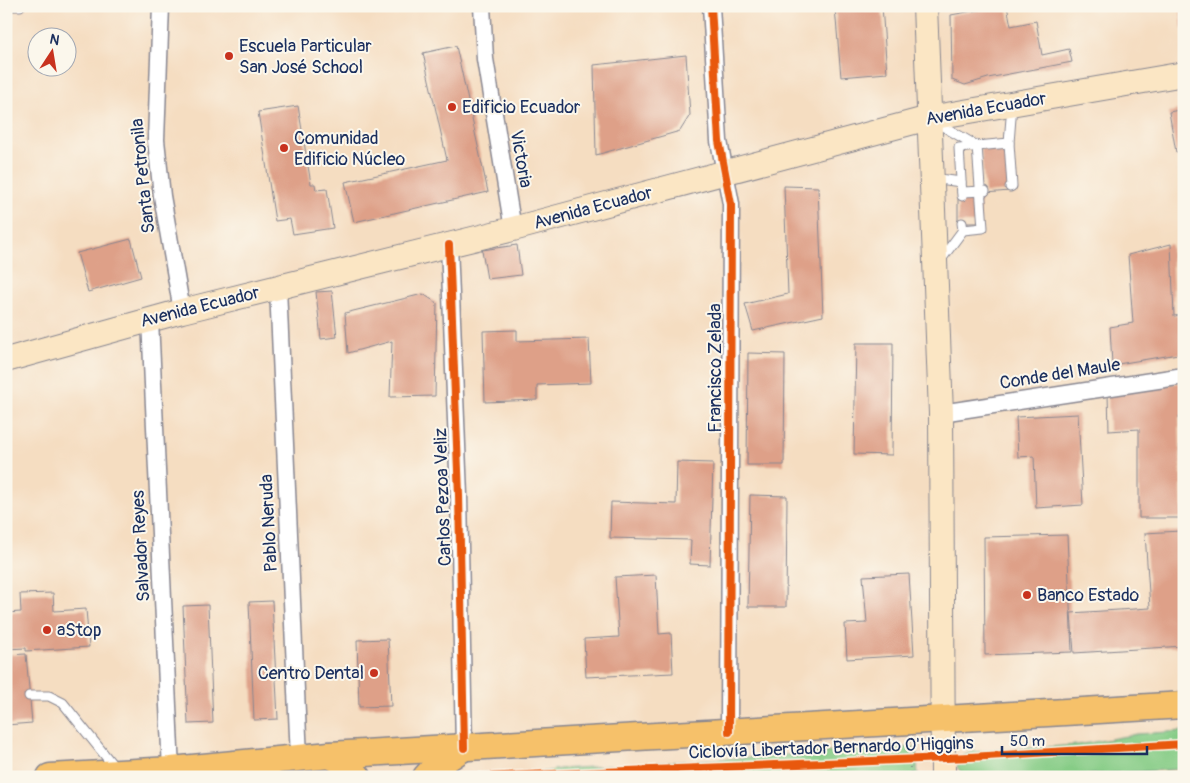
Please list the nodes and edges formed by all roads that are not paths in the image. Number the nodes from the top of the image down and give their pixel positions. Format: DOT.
graph roads {
  1 [pos="6,6"];
  2 [pos="20,6"];
  3 [pos="161,6"];
  4 [pos="482,6"];
  5 [pos="711,6"];
  6 [pos="924,6"];
  7 [pos="1184,74"];
  8 [pos="1012,105"];
  9 [pos="929,118"];
  10 [pos="1009,143"];
  11 [pos="977,146"];
  12 [pos="725,174"];
  13 [pos="932,178"];
  14 [pos="961,182"];
  15 [pos="1010,187"];
  16 [pos="983,191"];
  17 [pos="513,229"];
  18 [pos="450,245"];
  19 [pos="935,267"];
  20 [pos="278,288"];
  21 [pos="182,311"];
  22 [pos="150,320"];
  23 [pos="6,360"];
  24 [pos="1184,376"];
  25 [pos="941,413"];
  26 [pos="29,696"];
  27 [pos="1184,704"];
  28 [pos="942,719"];
  29 [pos="729,732"];
  30 [pos="464,748"];
  31 [pos="330,755"];
  32 [pos="299,758"];
  33 [pos="943,768"];
  34 [pos="171,770"];
  35 [pos="119,773"];
  36 [pos="50,777"];
  37 [pos="358,777"];
  38 [pos="426,777"];
  1 -- 2 [label="lane"];
  3 -- 21 [label="street, Santa Petronila"];
  4 -- 17 [label="street, Victoria"];
  5 -- 12 [label="street, Francisco Zelada"];
  6 -- 9 [label="main road"];
  7 -- 8 [label="main road, Avenida Ecuador"];
  8 -- 9 [label="main road, Avenida Ecuador"];
  8 -- 10 [label="lane"];
  9 -- 11 [label="lane"];
  9 -- 12 [label="main road, Avenida Ecuador"];
  9 -- 13 [label="main road"];
  10 -- 11 [label="lane"];
  10 -- 15 [label="lane"];
  11 -- 14 [label="lane"];
  11 -- 16 [label="lane"];
  12 -- 17 [label="main road, Avenida Ecuador"];
  12 -- 29 [label="street, Francisco Zelada"];
  13 -- 14 [label="lane"];
  13 -- 19 [label="main road"];
  14 -- 16 [label="lane"];
  16 -- 19 [label="lane"];
  17 -- 18 [label="main road, Avenida Ecuador"];
  18 -- 20 [label="main road, Avenida Ecuador"];
  18 -- 30 [label="street, Carlos Pezoa Veliz"];
  19 -- 25 [label="main road"];
  20 -- 21 [label="main road, Avenida Ecuador"];
  20 -- 32 [label="street, Pablo Neruda"];
  21 -- 22 [label="main road, Avenida Ecuador"];
  22 -- 23 [label="main road, Avenida Ecuador"];
  22 -- 34 [label="street, Salvador Reyes"];
  24 -- 25 [label="street, Conde del Maule"];
  25 -- 28 [label="main road"];
  26 -- 35 [label="lane"];
  27 -- 28 [label="main road"];
  28 -- 29 [label="main road"];
  28 -- 33 [label="main road"];
  29 -- 30 [label="main road"];
  30 -- 31 [label="main road"];
  30 -- 38 [label="main road"];
  31 -- 32 [label="main road"];
  31 -- 37 [label="main road"];
  32 -- 34 [label="main road"];
  34 -- 35 [label="main road"];
  35 -- 36 [label="main road"];
}
